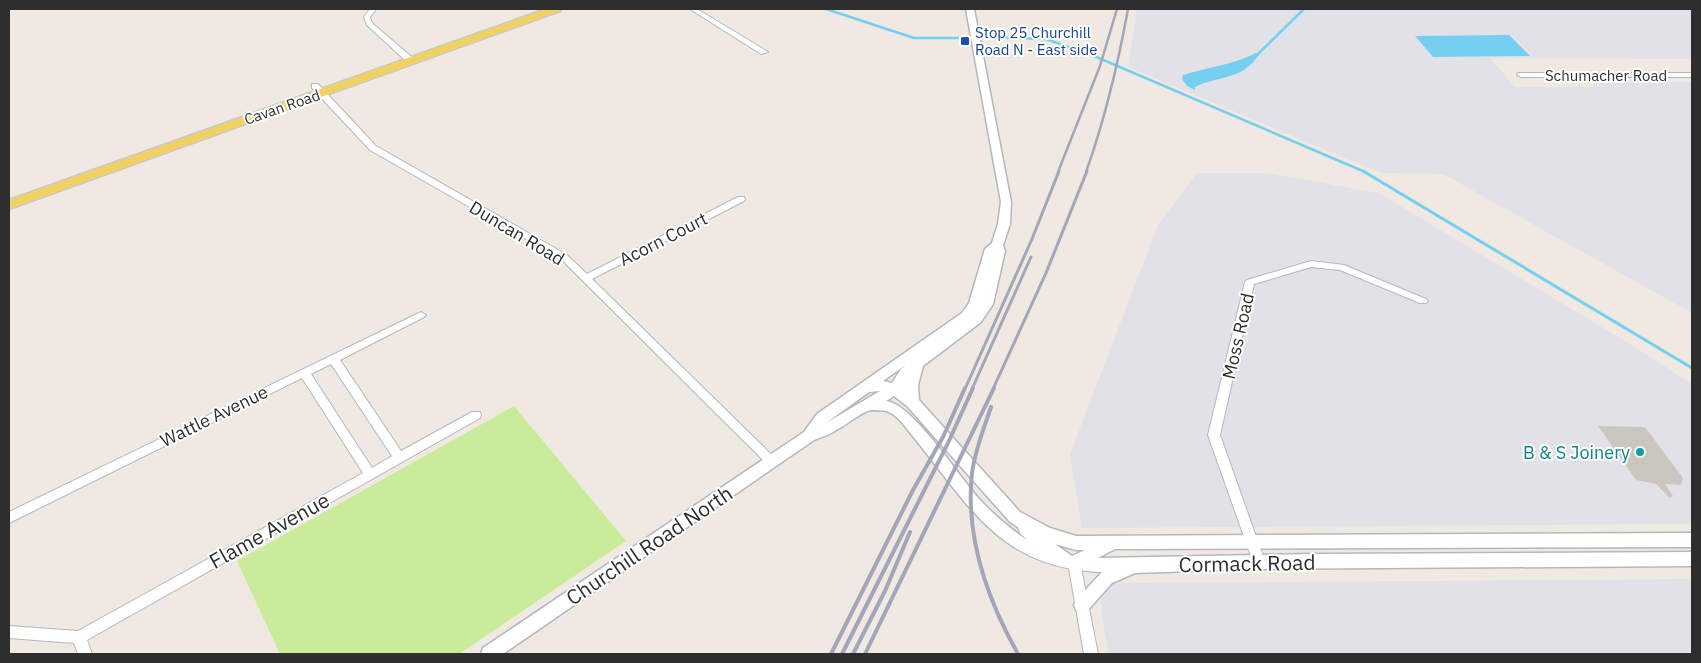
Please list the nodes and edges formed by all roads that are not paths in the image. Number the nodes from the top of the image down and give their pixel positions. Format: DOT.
graph roads {
  1 [pos="372,9"];
  2 [pos="532,9"];
  3 [pos="556,9"];
  4 [pos="693,9"];
  5 [pos="970,9"];
  6 [pos="764,52"];
  7 [pos="408,57"];
  8 [pos="1521,75"];
  9 [pos="1692,75"];
  10 [pos="318,89"];
  11 [pos="9,194"];
  12 [pos="741,199"];
  13 [pos="9,205"];
  14 [pos="997,245"];
  15 [pos="585,279"];
  16 [pos="1423,301"];
  17 [pos="421,315"];
  18 [pos="333,358"];
  19 [pos="917,364"];
  20 [pos="304,372"];
  21 [pos="868,387"];
  22 [pos="896,388"];
  23 [pos="912,402"];
  24 [pos="866,405"];
  25 [pos="476,415"];
  26 [pos="809,436"];
  27 [pos="399,457"];
  28 [pos="771,461"];
  29 [pos="369,473"];
  30 [pos="1011,513"];
  31 [pos="9,518"];
  32 [pos="1692,540"];
  33 [pos="1252,543"];
  34 [pos="1112,544"];
  35 [pos="1692,559"];
  36 [pos="1259,562"];
  37 [pos="1074,563"];
  38 [pos="1134,566"];
  39 [pos="1082,605"];
  40 [pos="9,632"];
  41 [pos="79,637"];
  42 [pos="85,654"];
  43 [pos="489,654"];
  44 [pos="1091,654"];
  1 -- 7 [label="street"];
  2 -- 7 [label="main road, Cavan Road"];
  3 -- 7 [label="main road, Cavan Road"];
  4 -- 6 [label="street"];
  5 -- 14 [label="street, Churchill Road North"];
  7 -- 10 [label="main road, Cavan Road"];
  8 -- 9 [label="street, Schumacher Road"];
  10 -- 11 [label="main road, Cavan Road"];
  10 -- 13 [label="main road, Cavan Road"];
  10 -- 15 [label="street, Duncan Road"];
  12 -- 15 [label="street, Acorn Court"];
  14 -- 19 [label="street, Churchill Road North"];
  14 -- 21 [label="street, Churchill Road North"];
  15 -- 28 [label="street, Duncan Road"];
  16 -- 33 [label="street, Moss Road"];
  17 -- 18 [label="street, Wattle Avenue"];
  18 -- 20 [label="street, Wattle Avenue"];
  18 -- 27 [label="street"];
  19 -- 22 [label="street, Churchill Road North"];
  19 -- 23 [label="street"];
  20 -- 29 [label="street"];
  20 -- 31 [label="street, Wattle Avenue"];
  21 -- 22 [label="street"];
  21 -- 26 [label="street, Churchill Road North"];
  22 -- 23 [label="street, Cormack Road"];
  22 -- 24 [label="street, Churchill Road North"];
  23 -- 30 [label="street, Cormack Road"];
  24 -- 26 [label="street, Churchill Road North"];
  24 -- 37 [label="street, Cormack Road"];
  25 -- 27 [label="street, Flame Avenue"];
  26 -- 28 [label="street, Churchill Road North"];
  27 -- 29 [label="street, Flame Avenue"];
  28 -- 43 [label="street, Churchill Road North"];
  29 -- 41 [label="street, Flame Avenue"];
  30 -- 34 [label="street, Cormack Road"];
  30 -- 37 [label="street"];
  32 -- 33 [label="street, Cormack Road"];
  33 -- 34 [label="street, Cormack Road"];
  33 -- 36 [label="street, Moss Road"];
  34 -- 37 [label="street"];
  35 -- 36 [label="street, Cormack Road"];
  36 -- 38 [label="street, Cormack Road"];
  37 -- 38 [label="street, Cormack Road"];
  37 -- 39 [label="street"];
  38 -- 39 [label="street"];
  39 -- 44 [label="street"];
  40 -- 41 [label="street"];
  41 -- 42 [label="street"];
}
